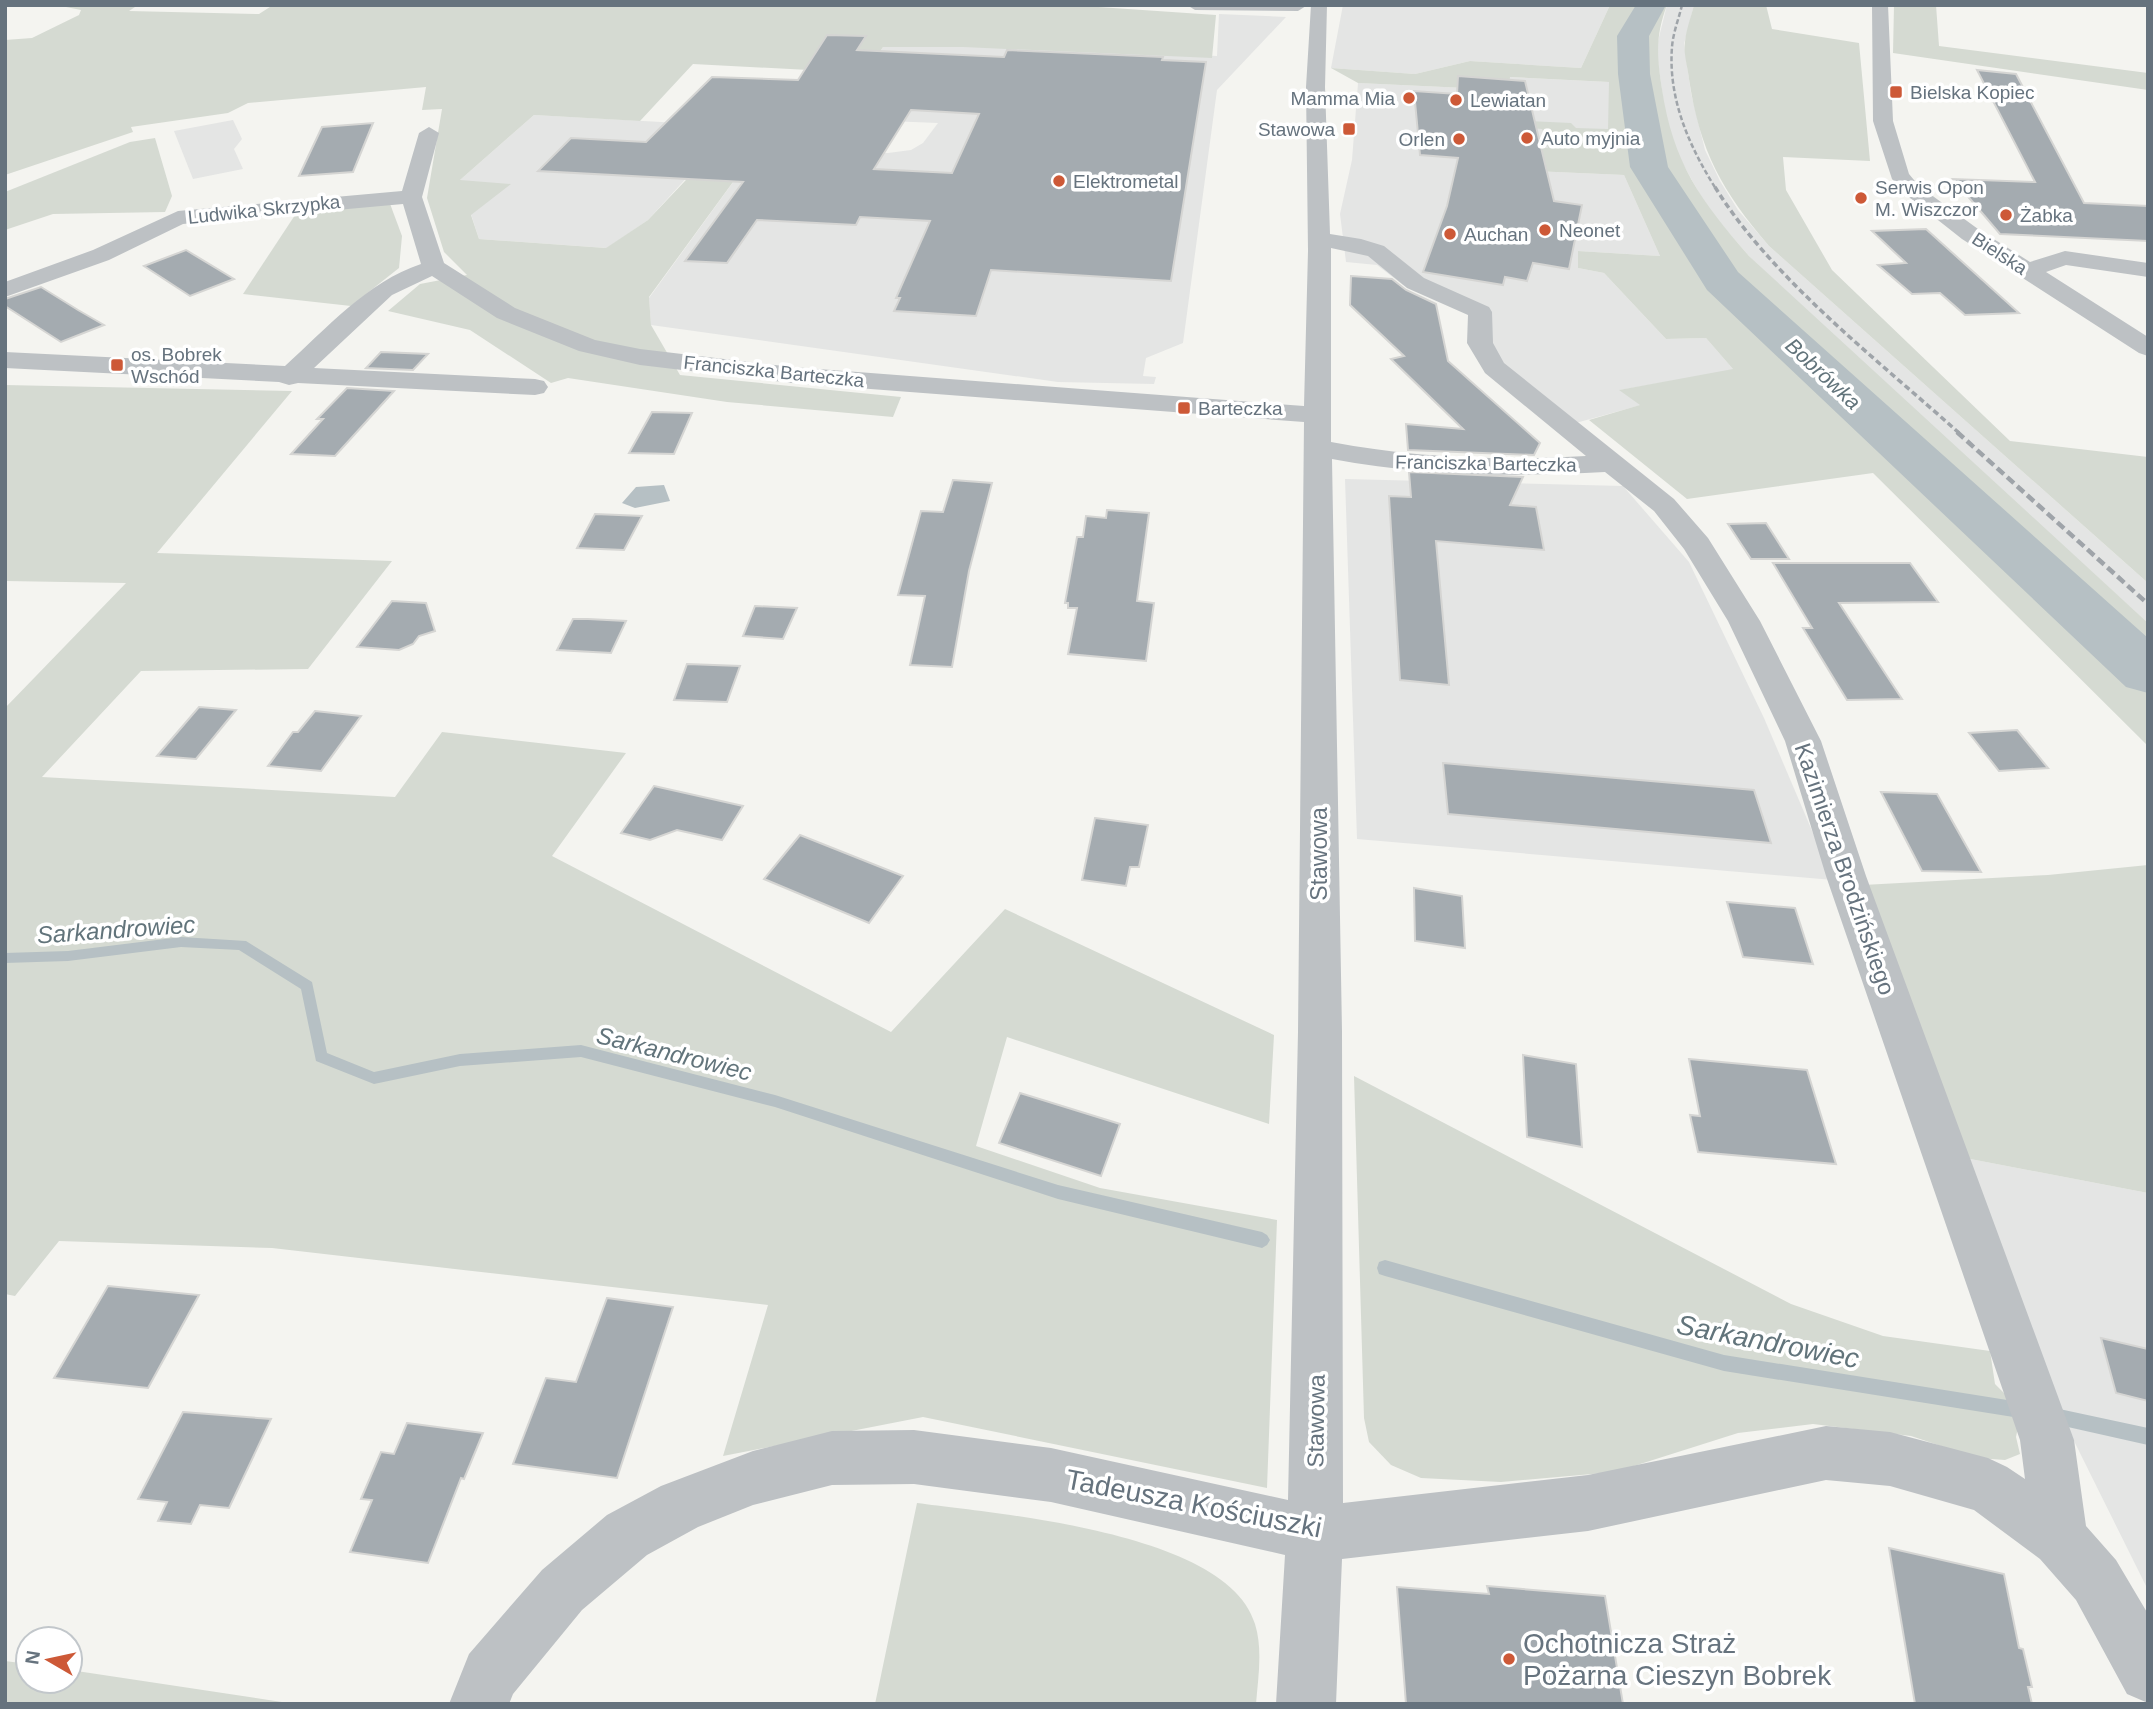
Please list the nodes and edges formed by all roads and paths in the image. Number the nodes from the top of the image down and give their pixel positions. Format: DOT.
graph roads {
  1 [pos="1195,5"];
  2 [pos="1880,5"];
  3 [pos="1308,6"];
  4 [pos="429,133"];
  5 [pos="411,197"];
  6 [pos="1970,234"];
  7 [pos="1321,240"];
  8 [pos="2065,258"];
  9 [pos="434,267"];
  10 [pos="2148,270"];
  11 [pos="2026,271"];
  12 [pos="2148,276"];
  13 [pos="2047,283"];
  14 [pos="5,290"];
  15 [pos="2148,348"];
  16 [pos="5,360"];
  17 [pos="289,377"];
  18 [pos="535,387"];
  19 [pos="1318,432"];
  20 [pos="1612,463"];
  21 [pos="1315,1534"];
  22 [pos="2060,1539"];
  23 [pos="2148,1672"];
  24 [pos="479,1704"];
  25 [pos="1306,1704"];
  1 -- 3 [label="street"];
  2 -- 6 [label="street, Bielska"];
  3 -- 7 [label="street, Stawowa"];
  4 -- 5 [label="street"];
  5 -- 9 [label="street"];
  5 -- 14 [label="street, Ludwika Skrzypka"];
  6 -- 8 [label="street"];
  6 -- 11 [label="street, Bielska"];
  7 -- 19 [label="street, Stawowa"];
  7 -- 20 [label="street, Kazimierza Brodzińskiego"];
  8 -- 10 [label="street"];
  8 -- 11 [label="street"];
  9 -- 17 [label="street"];
  9 -- 19 [label="street, Franciszka Barteczka"];
  11 -- 13 [label="street, Bielska"];
  12 -- 13 [label="street"];
  13 -- 15 [label="street, Bielska"];
  16 -- 17 [label="street"];
  17 -- 18 [label="street"];
  19 -- 20 [label="street, Franciszka Barteczka"];
  19 -- 21 [label="street, Stawowa"];
  20 -- 22 [label="street, Kazimierza Brodzińskiego"];
  21 -- 22 [label="street, Tadeusza Kościuszki"];
  21 -- 24 [label="street, Tadeusza Kościuszki"];
  21 -- 25 [label="street, Stawowa"];
  22 -- 23 [label="street"];
}
